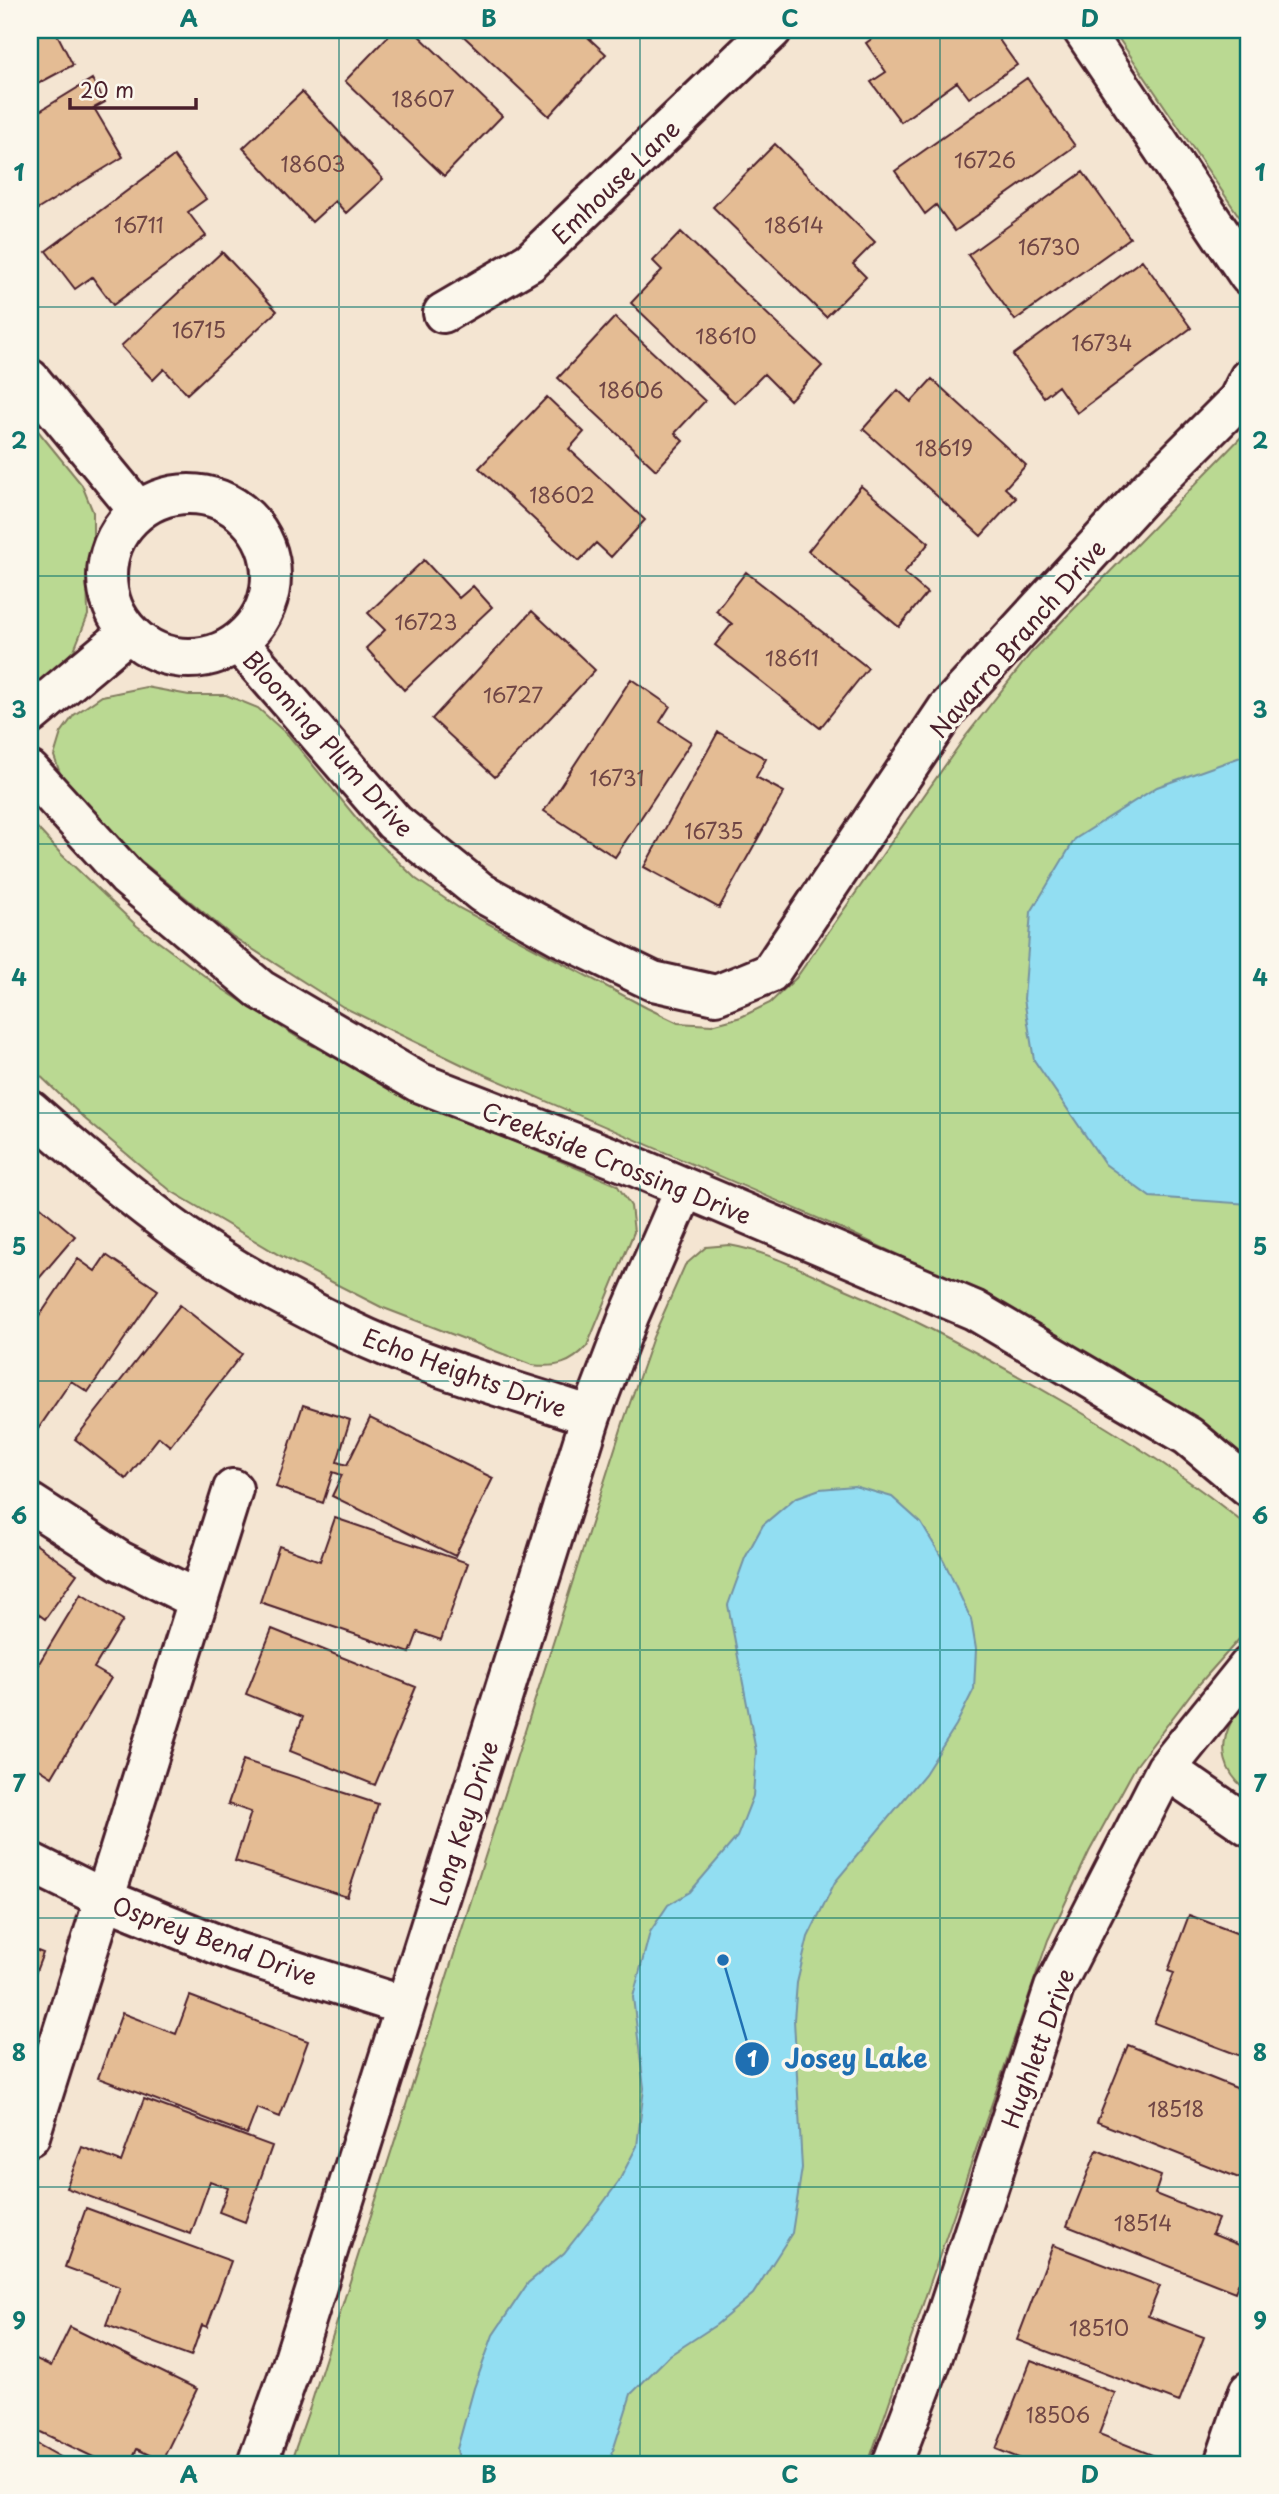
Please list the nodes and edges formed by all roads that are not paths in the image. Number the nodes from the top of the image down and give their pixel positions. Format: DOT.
graph roads {
  1 [pos="772,30"];
  2 [pos="1083,30"];
  3 [pos="1249,276"];
  4 [pos="443,313"];
  5 [pos="1249,378"];
  6 [pos="30,379"];
  7 [pos="138,510"];
  8 [pos="128,633"];
  9 [pos="239,643"];
  10 [pos="30,715"];
  11 [pos="30,771"];
  12 [pos="716,995"];
  13 [pos="30,1110"];
  14 [pos="685,1188"];
  15 [pos="591,1416"];
  16 [pos="1249,1487"];
  17 [pos="233,1489"];
  18 [pos="30,1503"];
  19 [pos="198,1600"];
  20 [pos="1249,1666"];
  21 [pos="1166,1769"];
  22 [pos="1249,1826"];
  23 [pos="30,1862"];
  24 [pos="105,1899"];
  25 [pos="405,2006"];
  26 [pos="30,2136"];
  27 [pos="1249,2391"];
  28 [pos="257,2464"];
  29 [pos="892,2464"];
  30 [pos="1224,2464"];
  1 -- 4 [label="street, Emhouse Lane"];
  2 -- 3 [label="street"];
  5 -- 12 [label="street, Navarro Branch Drive"];
  6 -- 7 [label="street"];
  7 -- 8 [label="street"];
  7 -- 9 [label="street"];
  8 -- 9 [label="street"];
  8 -- 10 [label="street"];
  9 -- 12 [label="street, Blooming Plum Drive"];
  11 -- 14 [label="street, Creekside Crossing Drive"];
  13 -- 15 [label="street, Echo Heights Drive"];
  14 -- 15 [label="street, Long Key Drive"];
  14 -- 16 [label="street, Creekside Crossing Drive"];
  15 -- 25 [label="street, Long Key Drive"];
  17 -- 19 [label="street"];
  18 -- 19 [label="street"];
  19 -- 24 [label="street"];
  20 -- 21 [label="street, Hughlett Drive"];
  21 -- 22 [label="street"];
  21 -- 29 [label="street, Hughlett Drive"];
  23 -- 24 [label="street, Osprey Bend Drive"];
  24 -- 25 [label="street, Osprey Bend Drive"];
  24 -- 26 [label="street"];
  25 -- 28 [label="street, Long Key Drive"];
  27 -- 30 [label="street"];
}
